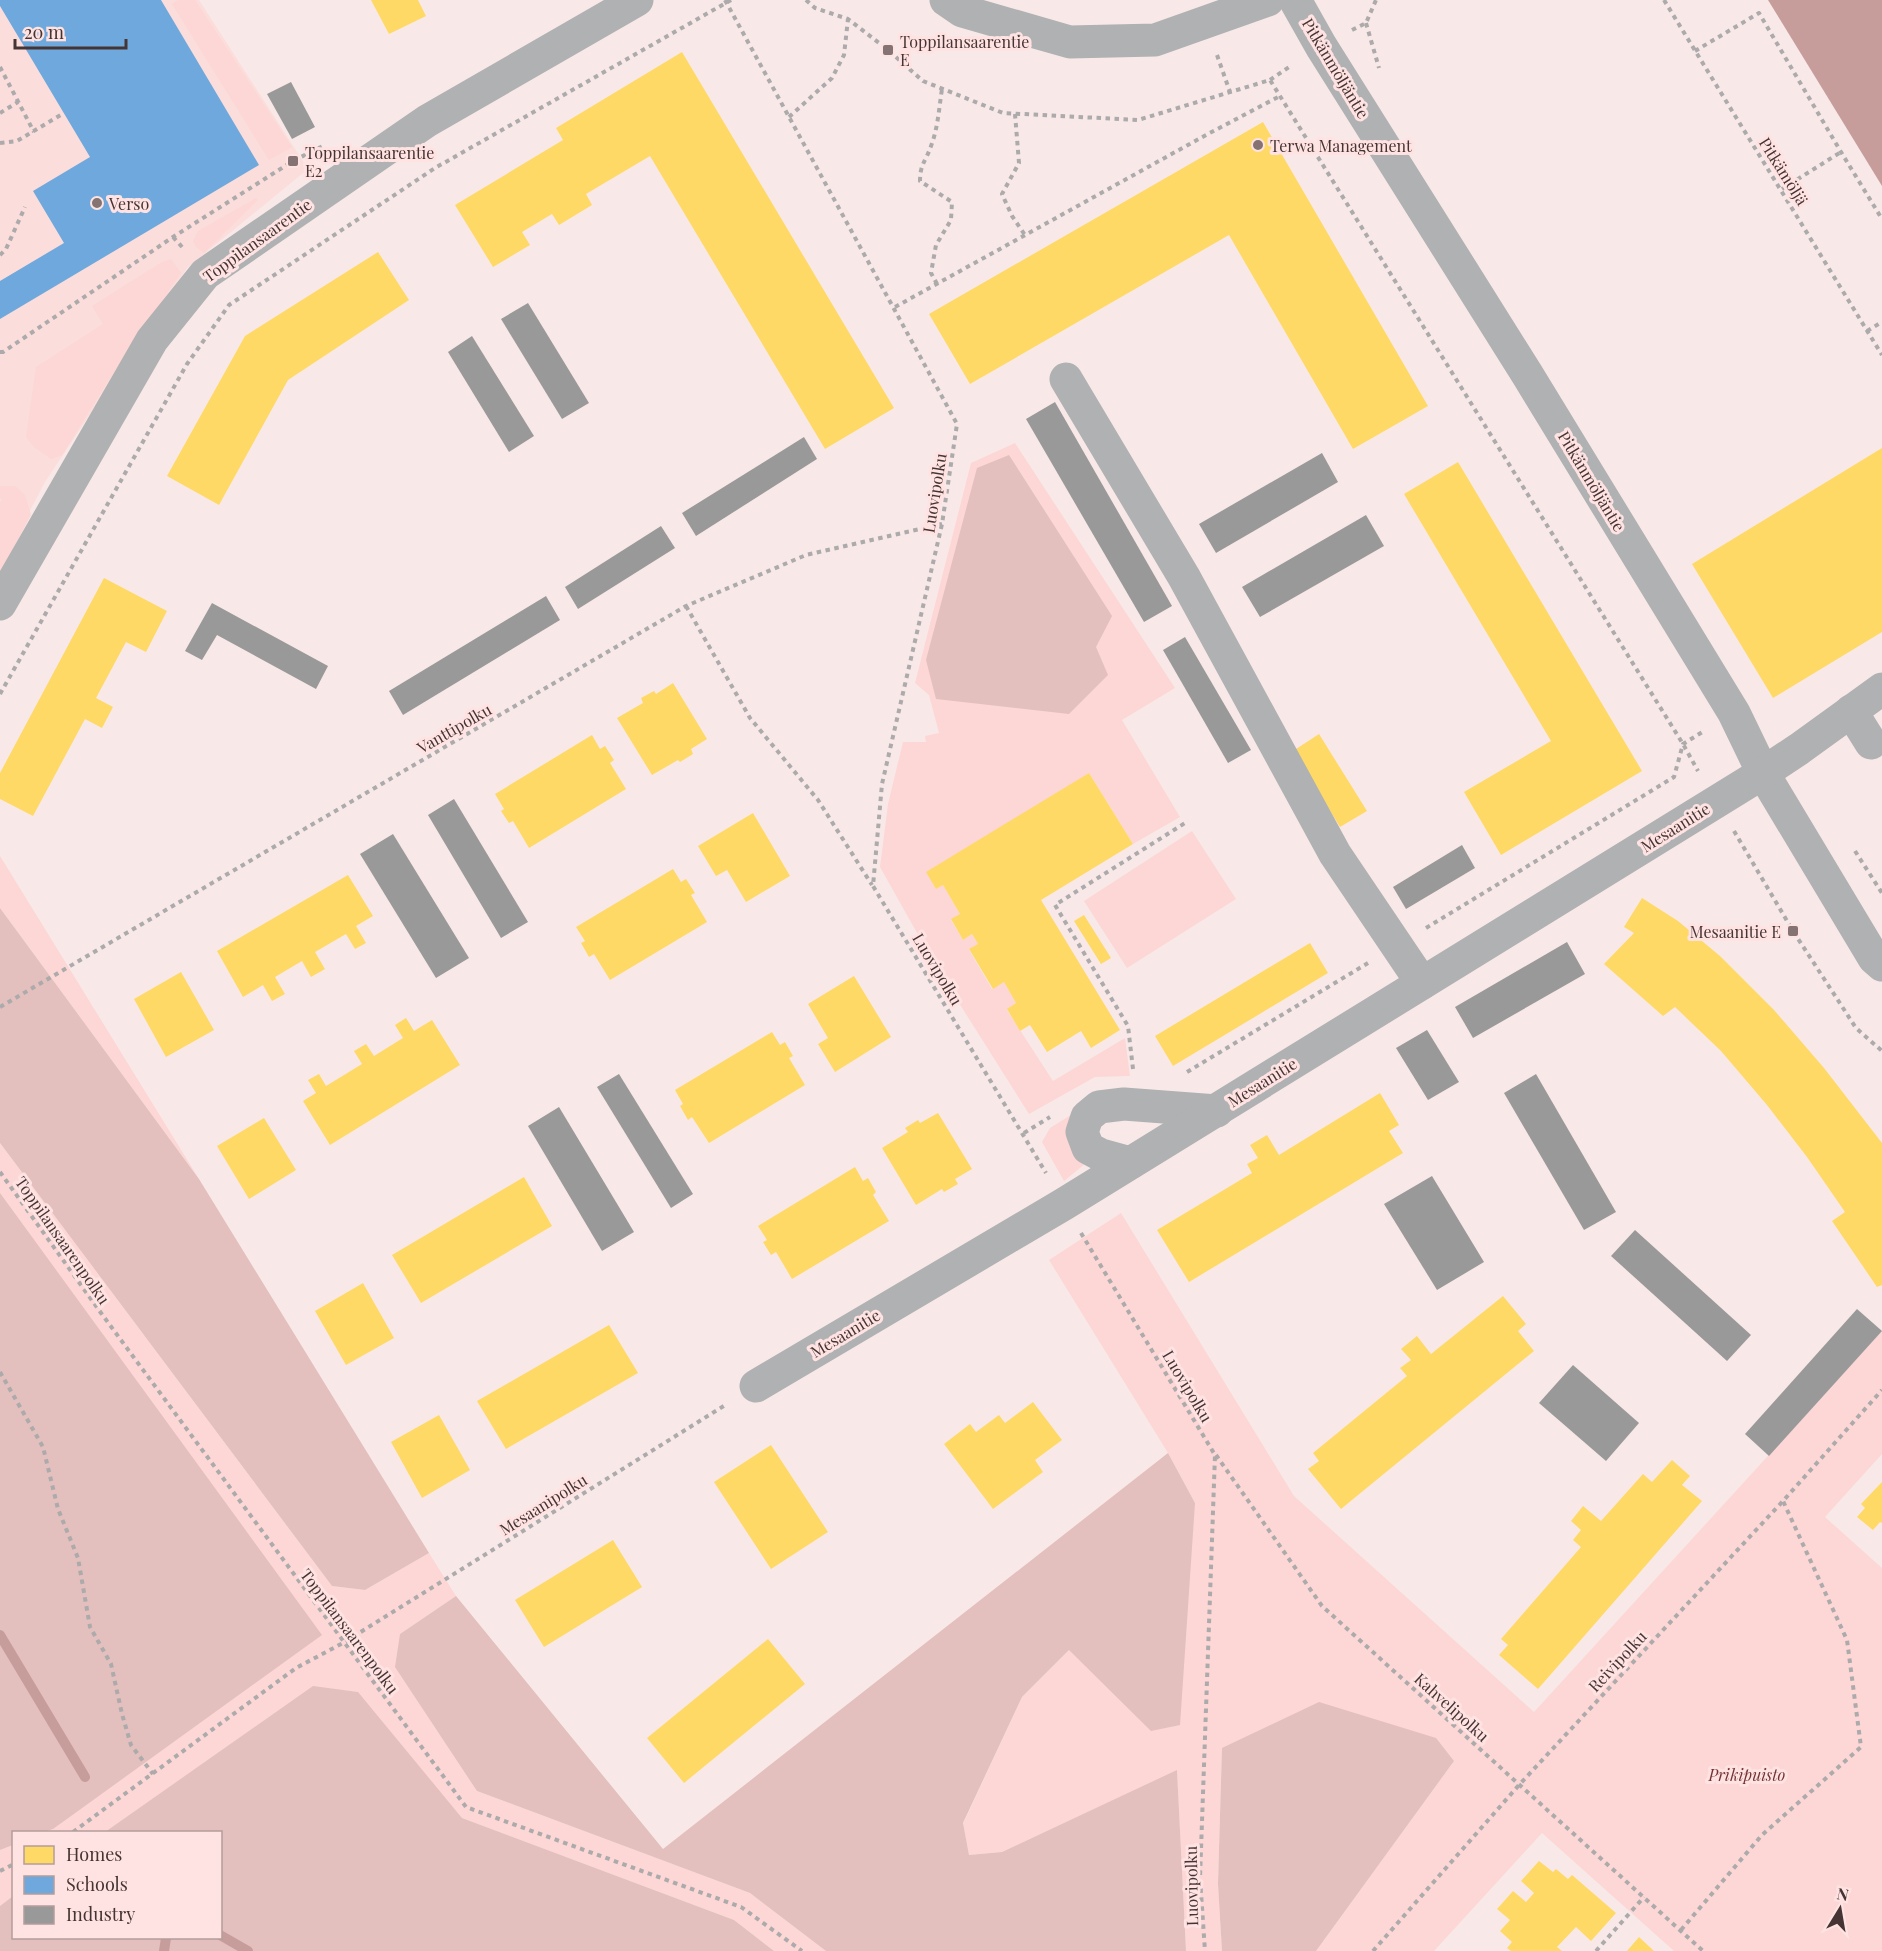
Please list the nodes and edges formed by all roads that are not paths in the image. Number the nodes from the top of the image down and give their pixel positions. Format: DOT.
graph roads {
  1 [pos="637,0"];
  2 [pos="946,0"];
  3 [pos="1268,0"];
  4 [pos="1295,0"];
  5 [pos="1066,379"];
  6 [pos="0,604"];
  7 [pos="1882,689"];
  8 [pos="1851,711"];
  9 [pos="1871,743"];
  10 [pos="1763,773"];
  11 [pos="1882,965"];
  12 [pos="1422,983"];
  13 [pos="1216,1111"];
  14 [pos="1130,1163"];
  15 [pos="756,1386"];
  1 -- 6 [label="street, Toppilansaarentie"];
  2 -- 3 [label="street"];
  4 -- 10 [label="street, Pitkänmöljäntie"];
  5 -- 12 [label="street"];
  7 -- 8 [label="street, Mesaanitie"];
  8 -- 9 [label="street"];
  8 -- 10 [label="street, Mesaanitie"];
  10 -- 11 [label="street, Pitkänmöljäntie"];
  10 -- 12 [label="street, Mesaanitie"];
  12 -- 13 [label="street, Mesaanitie"];
  13 -- 14 [label="street, Mesaanitie"];
  13 -- 14 [label="street"];
  14 -- 15 [label="street, Mesaanitie"];
}
